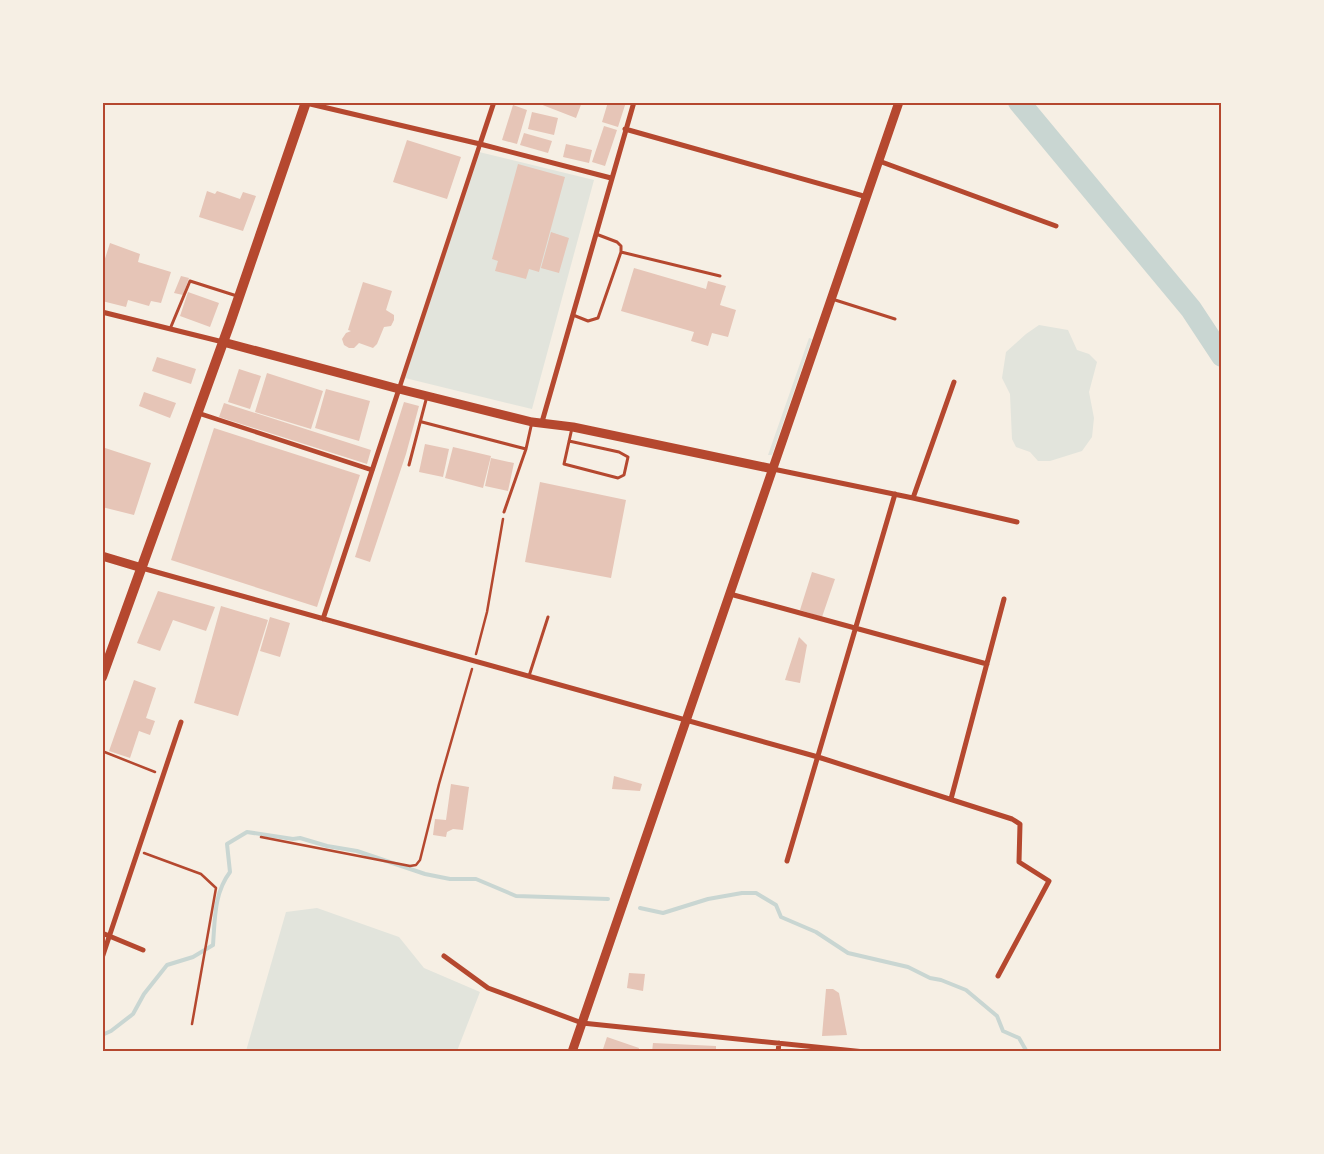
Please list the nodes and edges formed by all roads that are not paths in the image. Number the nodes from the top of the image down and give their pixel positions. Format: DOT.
graph roads {
  1 [pos="494,102"];
  2 [pos="634,102"];
  3 [pos="899,102"];
  4 [pos="306,103"];
  5 [pos="625,129"];
  6 [pos="480,144"];
  7 [pos="879,161"];
  8 [pos="611,178"];
  9 [pos="866,197"];
  10 [pos="1056,226"];
  11 [pos="595,234"];
  12 [pos="620,252"];
  13 [pos="720,276"];
  14 [pos="239,296"];
  15 [pos="832,299"];
  16 [pos="102,312"];
  17 [pos="572,315"];
  18 [pos="895,319"];
  19 [pos="170,329"];
  20 [pos="223,342"];
  21 [pos="954,382"];
  22 [pos="399,389"];
  23 [pos="427,396"];
  24 [pos="198,413"];
  25 [pos="422,422"];
  26 [pos="537,422"];
  27 [pos="573,426"];
  28 [pos="569,441"];
  29 [pos="526,449"];
  30 [pos="409,465"];
  31 [pos="773,469"];
  32 [pos="372,470"];
  33 [pos="895,494"];
  34 [pos="913,498"];
  35 [pos="504,512"];
  36 [pos="1017,522"];
  37 [pos="102,556"];
  38 [pos="142,568"];
  39 [pos="730,594"];
  40 [pos="1004,599"];
  41 [pos="548,617"];
  42 [pos="323,619"];
  43 [pos="856,628"];
  44 [pos="987,664"];
  45 [pos="528,676"];
  46 [pos="102,678"];
  47 [pos="686,720"];
  48 [pos="181,722"];
  49 [pos="818,758"];
  50 [pos="951,798"];
  51 [pos="787,861"];
  52 [pos="102,933"];
  53 [pos="110,935"];
  54 [pos="143,950"];
  55 [pos="444,956"];
  56 [pos="102,958"];
  57 [pos="998,976"];
  58 [pos="582,1022"];
  59 [pos="779,1042"];
  60 [pos="826,1049"];
  61 [pos="572,1052"];
  62 [pos="778,1052"];
  63 [pos="865,1052"];
  1 -- 6 [label="street"];
  2 -- 5 [label="street"];
  3 -- 7 [label="street"];
  4 -- 6 [label="street"];
  4 -- 14 [label="main road"];
  5 -- 8 [label="street"];
  5 -- 9 [label="street"];
  6 -- 8 [label="street"];
  6 -- 22 [label="street"];
  7 -- 9 [label="street"];
  7 -- 10 [label="street"];
  8 -- 11 [label="street"];
  9 -- 15 [label="street"];
  11 -- 12 [label="lane"];
  11 -- 17 [label="street"];
  12 -- 13 [label="lane"];
  12 -- 17 [label="lane"];
  14 -- 19 [label="lane"];
  14 -- 20 [label="main road"];
  15 -- 18 [label="lane"];
  15 -- 31 [label="street"];
  16 -- 19 [label="street"];
  17 -- 26 [label="street"];
  19 -- 20 [label="street"];
  20 -- 22 [label="street"];
  20 -- 24 [label="main road"];
  21 -- 34 [label="street"];
  22 -- 23 [label="street"];
  22 -- 32 [label="street"];
  23 -- 25 [label="lane"];
  23 -- 26 [label="street"];
  24 -- 32 [label="street"];
  24 -- 38 [label="main road"];
  25 -- 29 [label="lane"];
  25 -- 30 [label="lane"];
  26 -- 27 [label="street"];
  26 -- 29 [label="lane"];
  27 -- 28 [label="lane"];
  27 -- 31 [label="street"];
  28 -- 28 [label="lane"];
  29 -- 35 [label="lane"];
  31 -- 33 [label="street"];
  31 -- 39 [label="street"];
  32 -- 42 [label="street"];
  33 -- 34 [label="street"];
  33 -- 43 [label="street"];
  34 -- 36 [label="street"];
  37 -- 38 [label="street"];
  38 -- 42 [label="street"];
  38 -- 46 [label="main road"];
  39 -- 43 [label="street"];
  39 -- 47 [label="street"];
  40 -- 44 [label="street"];
  41 -- 45 [label="lane"];
  42 -- 45 [label="street"];
  43 -- 44 [label="street"];
  43 -- 49 [label="street"];
  44 -- 50 [label="street"];
  45 -- 47 [label="street"];
  47 -- 49 [label="street"];
  47 -- 58 [label="street"];
  48 -- 53 [label="street"];
  49 -- 50 [label="street"];
  49 -- 51 [label="street"];
  50 -- 57 [label="street"];
  52 -- 53 [label="street"];
  53 -- 54 [label="street"];
  53 -- 56 [label="street"];
  55 -- 58 [label="street"];
  58 -- 59 [label="street"];
  58 -- 61 [label="street"];
  59 -- 60 [label="street"];
  59 -- 62 [label="street"];
  60 -- 63 [label="street"];
}
